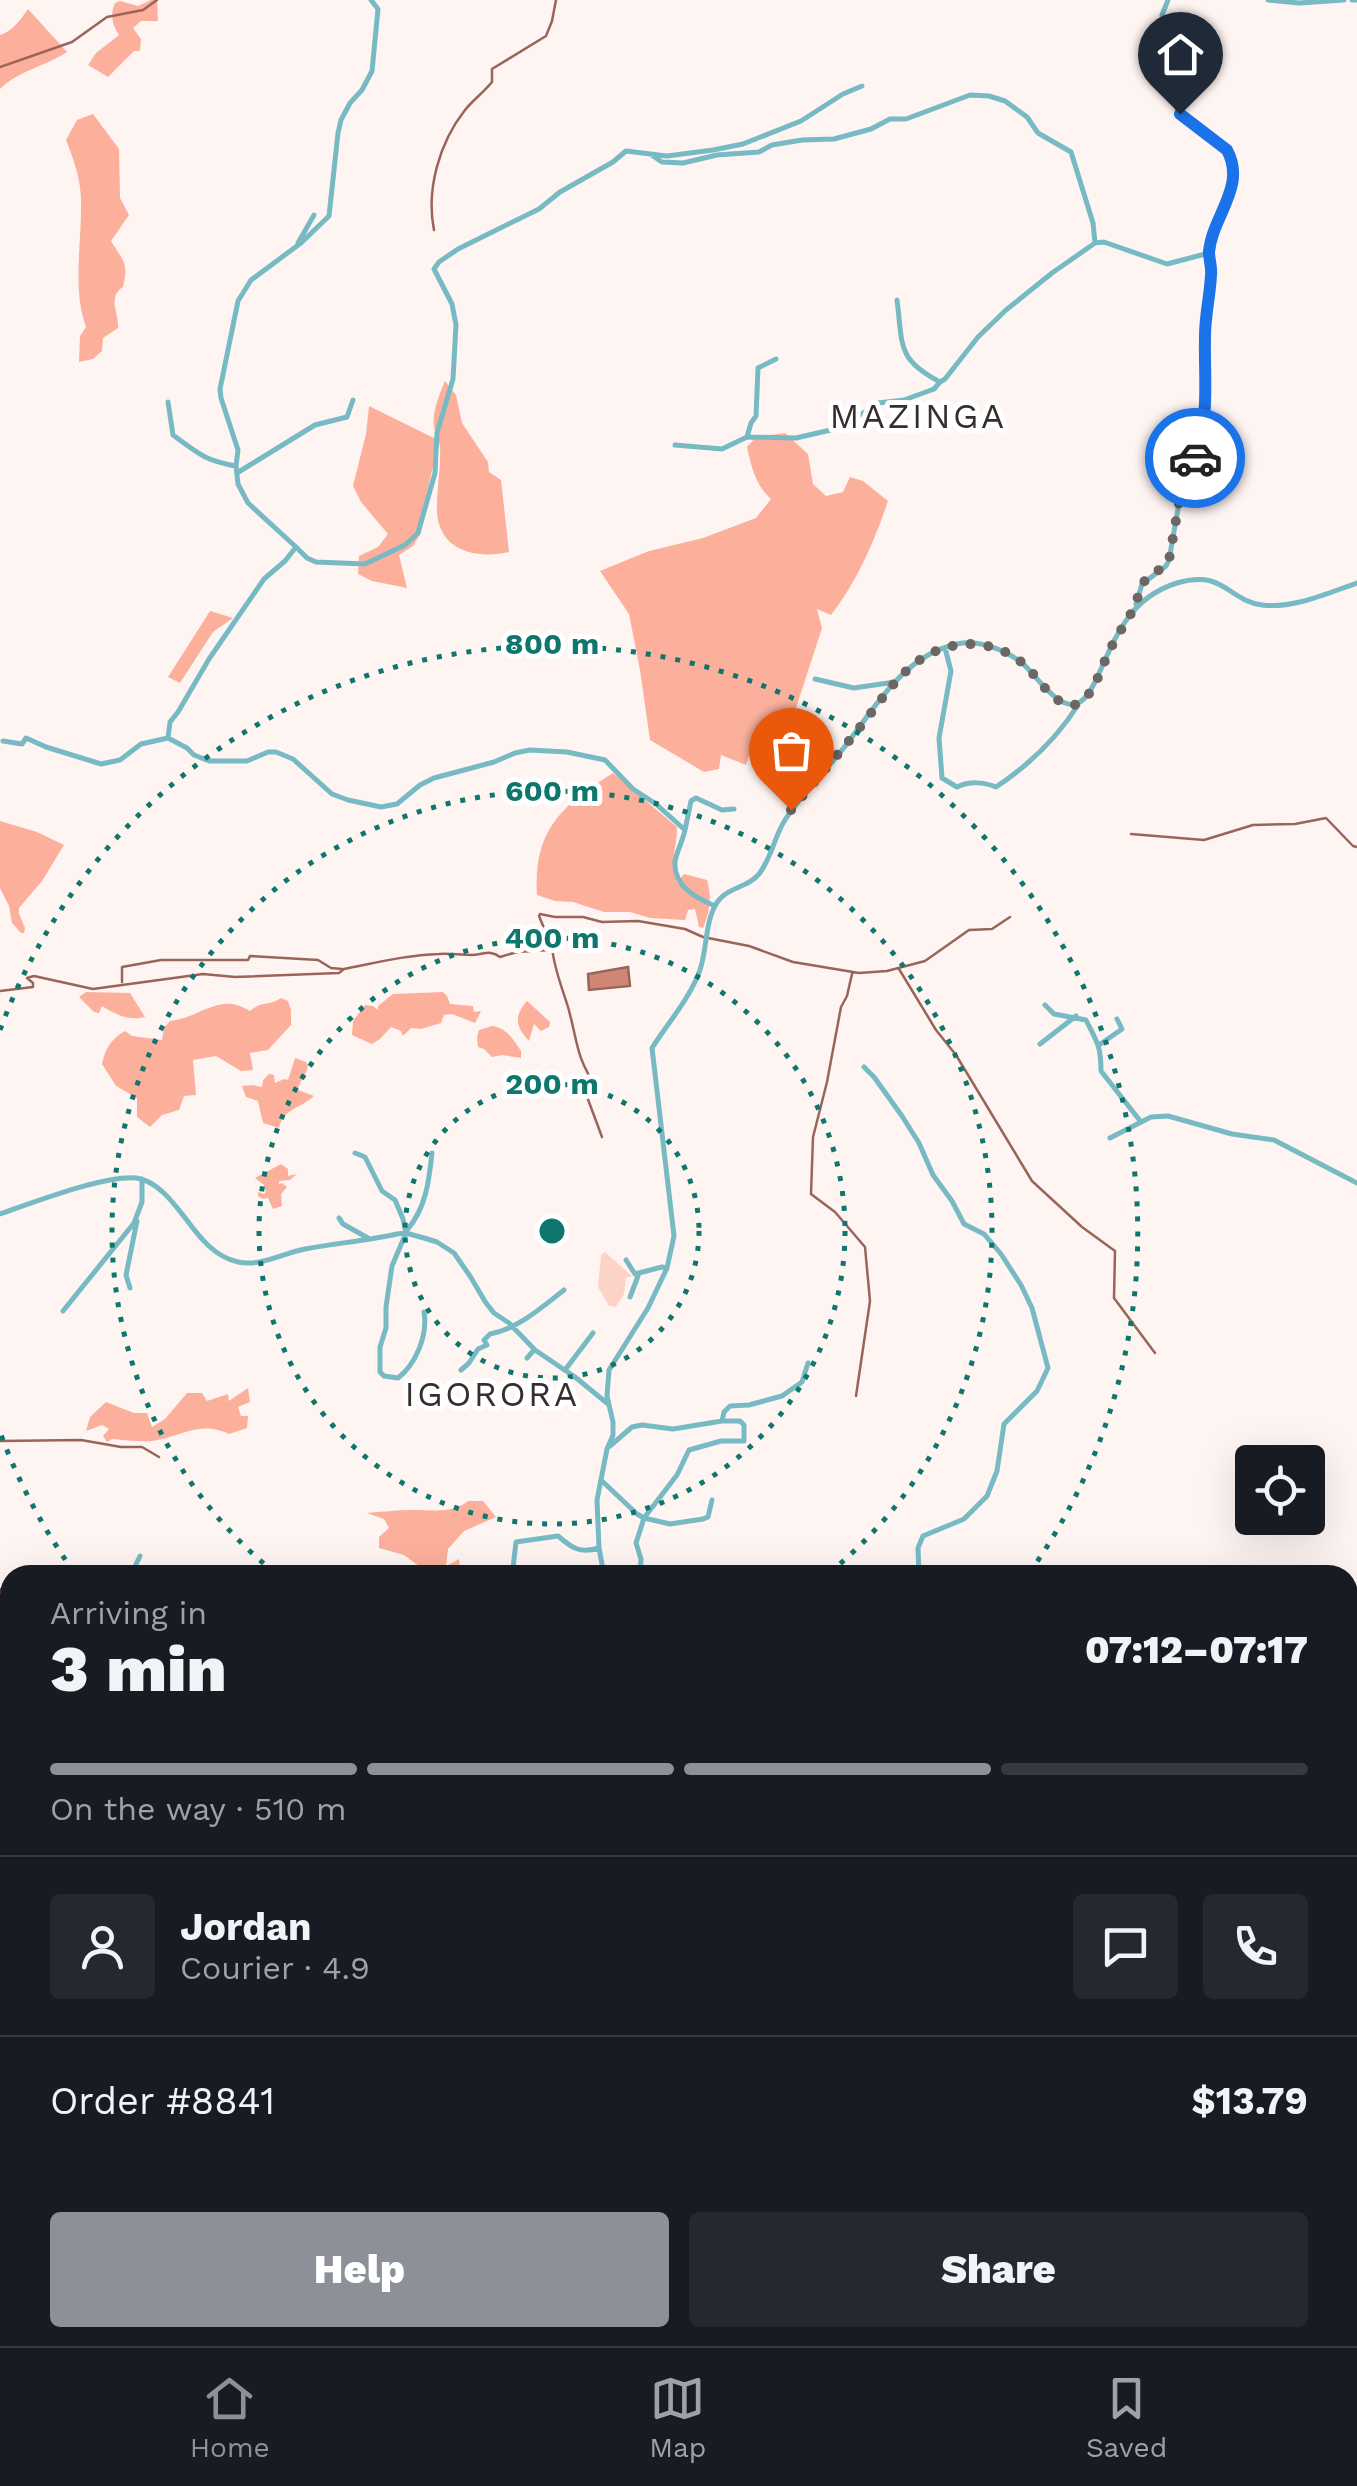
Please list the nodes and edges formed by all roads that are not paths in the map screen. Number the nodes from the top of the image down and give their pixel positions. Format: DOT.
graph roads {
  1 [pos="371,0"];
  2 [pos="1168,0"];
  3 [pos="1268,0"];
  4 [pos="1344,0"];
  5 [pos="862,86"];
  6 [pos="646,152"];
  7 [pos="314,215"];
  8 [pos="1095,243"];
  9 [pos="297,246"];
  10 [pos="1209,253"];
  11 [pos="897,300"];
  12 [pos="776,359"];
  13 [pos="940,382"];
  14 [pos="352,400"];
  15 [pos="168,402"];
  16 [pos="747,436"];
  17 [pos="676,445"];
  18 [pos="236,469"];
  19 [pos="296,546"];
  20 [pos="1357,582"];
  21 [pos="1136,606"];
  22 [pos="945,648"];
  23 [pos="814,679"];
  24 [pos="895,682"];
  25 [pos="1079,703"];
  26 [pos="168,738"];
  27 [pos="1,740"];
  28 [pos="734,809"];
  29 [pos="685,830"];
  30 [pos="714,906"];
  31 [pos="1044,1006"];
  32 [pos="1076,1016"];
  33 [pos="1117,1019"];
  34 [pos="1040,1044"];
  35 [pos="1099,1044"];
  36 [pos="864,1067"];
  37 [pos="1141,1122"];
  38 [pos="1110,1138"];
  39 [pos="356,1153"];
  40 [pos="432,1153"];
  41 [pos="142,1179"];
  42 [pos="1357,1183"];
  43 [pos="0,1214"];
  44 [pos="137,1218"];
  45 [pos="339,1218"];
  46 [pos="406,1233"];
  47 [pos="370,1240"];
  48 [pos="626,1260"];
  49 [pos="667,1268"];
  50 [pos="640,1274"];
  51 [pos="130,1288"];
  52 [pos="564,1290"];
  53 [pos="630,1297"];
  54 [pos="63,1311"];
  55 [pos="424,1312"];
  56 [pos="512,1326"];
  57 [pos="593,1333"];
  58 [pos="534,1350"];
  59 [pos="526,1358"];
  60 [pos="808,1363"];
  61 [pos="461,1370"];
  62 [pos="566,1370"];
  63 [pos="608,1404"];
  64 [pos="722,1421"];
  65 [pos="608,1449"];
  66 [pos="600,1480"];
  67 [pos="712,1500"];
  68 [pos="644,1518"];
  69 [pos="598,1548"];
  70 [pos="140,1556"];
  71 [pos="136,1565"];
  72 [pos="513,1565"];
  73 [pos="602,1565"];
  74 [pos="641,1565"];
  75 [pos="919,1565"];
  1 -- 9 [label="street"];
  2 -- 10 [label="street"];
  3 -- 4 [label="street"];
  5 -- 6 [label="street"];
  6 -- 8 [label="street"];
  6 -- 19 [label="street"];
  7 -- 9 [label="street"];
  8 -- 10 [label="street"];
  8 -- 13 [label="street"];
  9 -- 18 [label="street"];
  10 -- 21 [label="street"];
  11 -- 13 [label="street"];
  12 -- 16 [label="street"];
  13 -- 16 [label="street"];
  14 -- 18 [label="street"];
  15 -- 18 [label="street"];
  16 -- 17 [label="street"];
  18 -- 19 [label="street"];
  19 -- 26 [label="street"];
  20 -- 21 [label="street"];
  21 -- 25 [label="street"];
  22 -- 24 [label="street"];
  22 -- 25 [label="street"];
  22 -- 25 [label="street"];
  23 -- 24 [label="street"];
  24 -- 30 [label="street"];
  26 -- 27 [label="street"];
  26 -- 29 [label="street"];
  28 -- 29 [label="street"];
  29 -- 30 [label="street"];
  30 -- 49 [label="street"];
  31 -- 32 [label="street"];
  32 -- 34 [label="street"];
  32 -- 35 [label="street"];
  33 -- 35 [label="street"];
  35 -- 37 [label="street"];
  36 -- 75 [label="street"];
  37 -- 38 [label="street"];
  37 -- 42 [label="street"];
  39 -- 46 [label="street"];
  40 -- 46 [label="street"];
  41 -- 43 [label="street"];
  41 -- 44 [label="street"];
  41 -- 47 [label="street"];
  44 -- 51 [label="street"];
  44 -- 54 [label="street"];
  45 -- 47 [label="street"];
  46 -- 47 [label="street"];
  46 -- 55 [label="street"];
  46 -- 56 [label="street"];
  48 -- 50 [label="street"];
  49 -- 50 [label="street"];
  49 -- 63 [label="street"];
  50 -- 53 [label="street"];
  52 -- 56 [label="street"];
  56 -- 58 [label="street"];
  56 -- 61 [label="street"];
  57 -- 62 [label="street"];
  58 -- 59 [label="street"];
  58 -- 62 [label="street"];
  60 -- 64 [label="street"];
  62 -- 63 [label="street"];
  63 -- 65 [label="street"];
  64 -- 65 [label="street"];
  64 -- 68 [label="street"];
  65 -- 66 [label="street"];
  66 -- 68 [label="street"];
  66 -- 69 [label="street"];
  67 -- 68 [label="street"];
  68 -- 74 [label="street"];
  69 -- 72 [label="street"];
  69 -- 73 [label="street"];
  70 -- 71 [label="street"];
}
